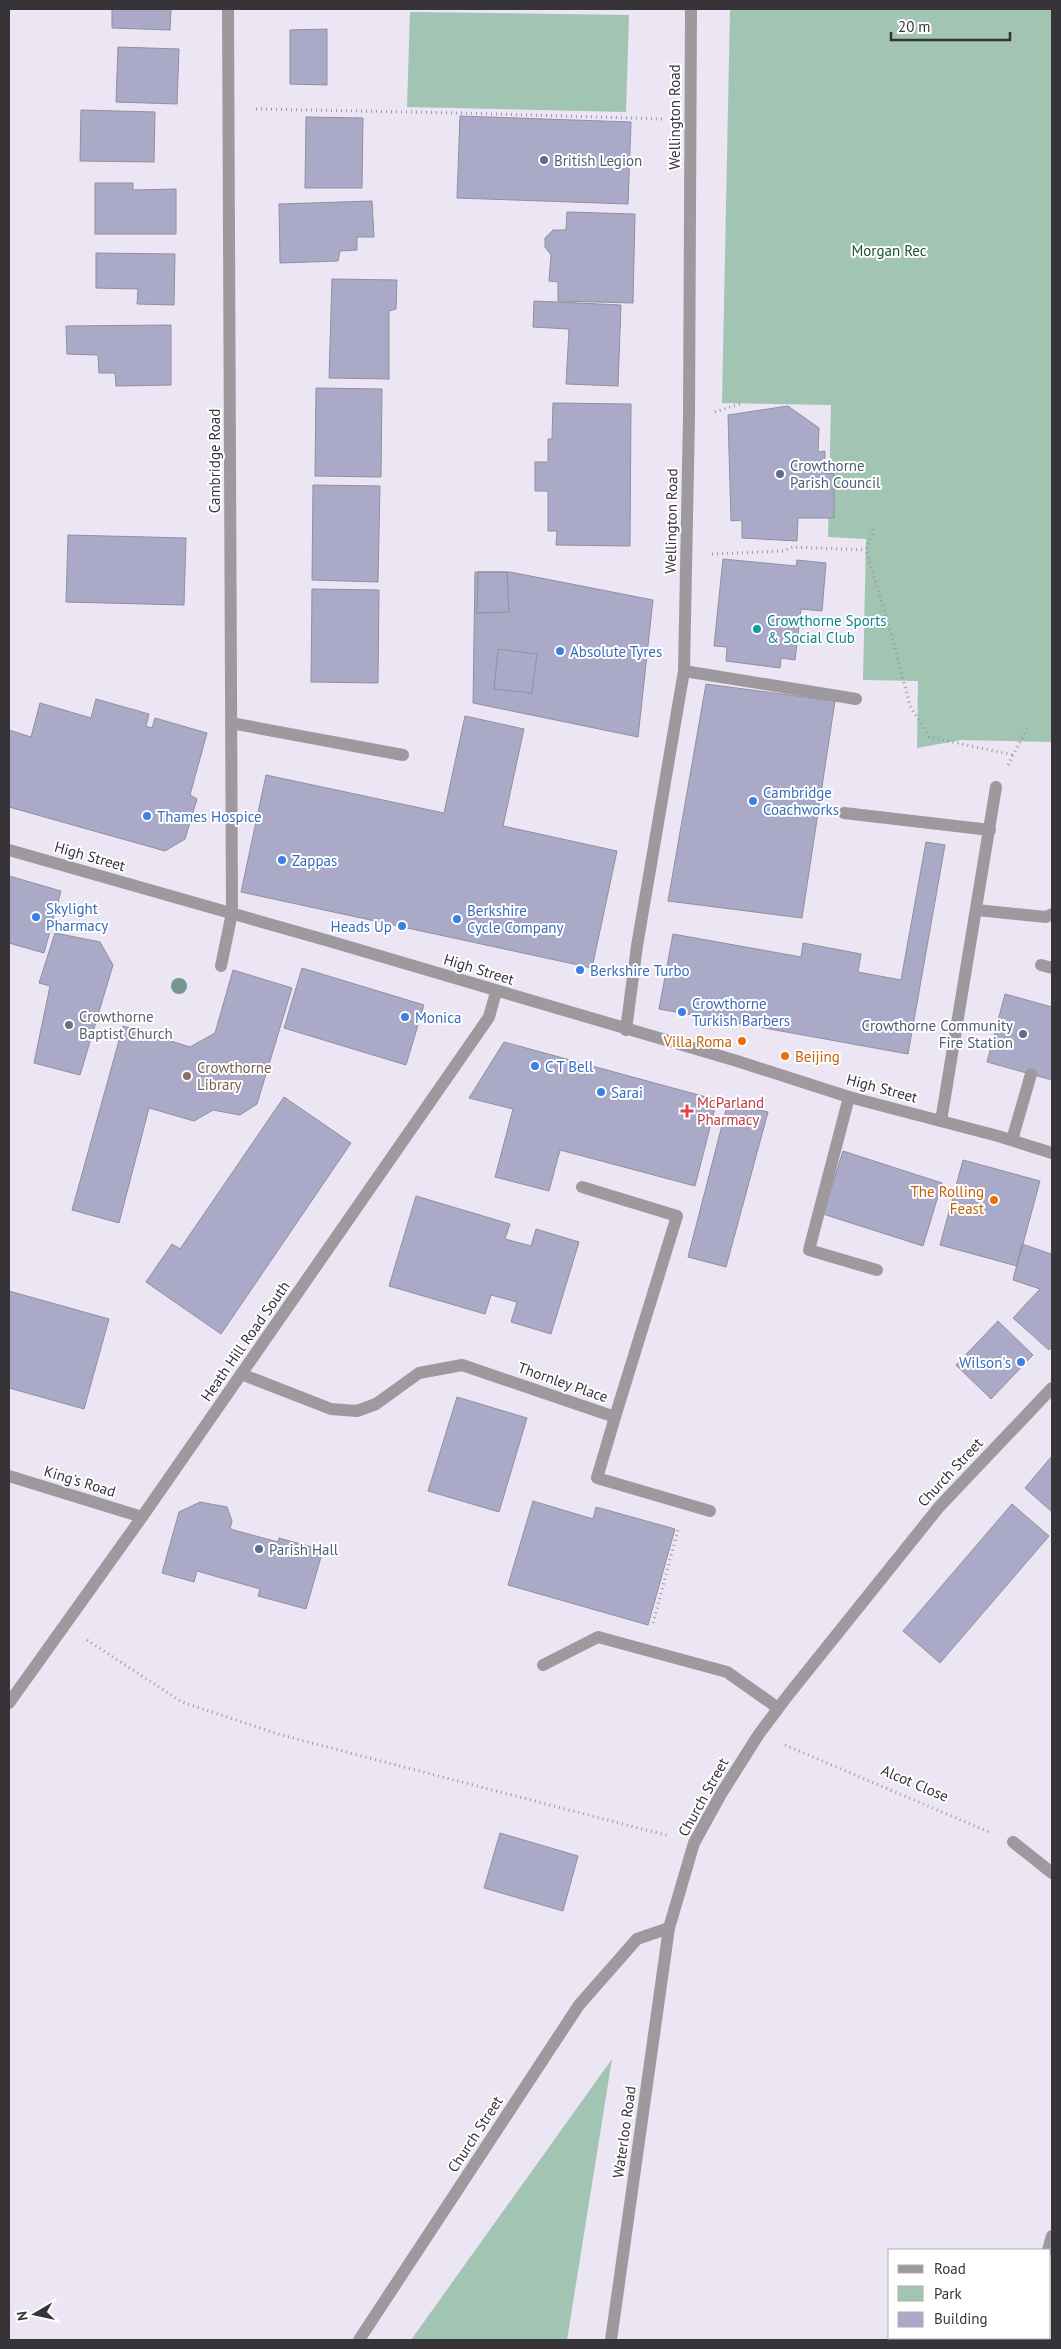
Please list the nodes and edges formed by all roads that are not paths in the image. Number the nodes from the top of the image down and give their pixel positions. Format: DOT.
graph roads {
  1 [pos="228,9"];
  2 [pos="691,9"];
  3 [pos="684,670"];
  4 [pos="856,699"];
  5 [pos="231,723"];
  6 [pos="402,755"];
  7 [pos="996,787"];
  8 [pos="844,813"];
  9 [pos="990,830"];
  10 [pos="9,850"];
  11 [pos="977,910"];
  12 [pos="232,913"];
  13 [pos="1052,914"];
  14 [pos="221,966"];
  15 [pos="496,992"];
  16 [pos="626,1030"];
  17 [pos="1031,1074"];
  18 [pos="849,1097"];
  19 [pos="940,1121"];
  20 [pos="1012,1140"];
  21 [pos="1052,1154"];
  22 [pos="582,1187"];
  23 [pos="877,1270"];
  24 [pos="241,1374"];
  25 [pos="1052,1388"];
  26 [pos="615,1417"];
  27 [pos="9,1476"];
  28 [pos="710,1511"];
  29 [pos="142,1517"];
  30 [pos="543,1665"];
  31 [pos="9,1703"];
  32 [pos="778,1708"];
  33 [pos="1013,1842"];
  34 [pos="1052,1873"];
  35 [pos="669,1928"];
  36 [pos="1052,2236"];
  37 [pos="1048,2249"];
  38 [pos="359,2340"];
  39 [pos="612,2340"];
  1 -- 5 [label="street, Cambridge Road"];
  2 -- 3 [label="street, Wellington Road"];
  3 -- 4 [label="street"];
  3 -- 16 [label="street, Wellington Road"];
  5 -- 6 [label="street"];
  5 -- 12 [label="street, Cambridge Road"];
  7 -- 9 [label="street"];
  8 -- 9 [label="street"];
  9 -- 11 [label="street"];
  10 -- 12 [label="street, High Street"];
  11 -- 13 [label="street"];
  11 -- 19 [label="street"];
  12 -- 14 [label="street, Cambridge Road"];
  12 -- 15 [label="street, High Street"];
  15 -- 16 [label="street, High Street"];
  15 -- 24 [label="street, Heath Hill Road South"];
  16 -- 18 [label="street, High Street"];
  17 -- 20 [label="street"];
  18 -- 19 [label="street, High Street"];
  18 -- 23 [label="street"];
  19 -- 20 [label="street, High Street"];
  20 -- 21 [label="street, High Street"];
  22 -- 26 [label="street, Thornley Place"];
  24 -- 26 [label="street, Thornley Place"];
  24 -- 29 [label="street, Heath Hill Road South"];
  25 -- 32 [label="street, Church Street"];
  26 -- 28 [label="street"];
  27 -- 29 [label="street, King's Road"];
  29 -- 31 [label="street, Heath Hill Road South"];
  30 -- 32 [label="street"];
  32 -- 35 [label="street, Church Street"];
  33 -- 34 [label="street"];
  35 -- 38 [label="street, Church Street"];
  35 -- 39 [label="street, Waterloo Road"];
  36 -- 37 [label="street"];
}
